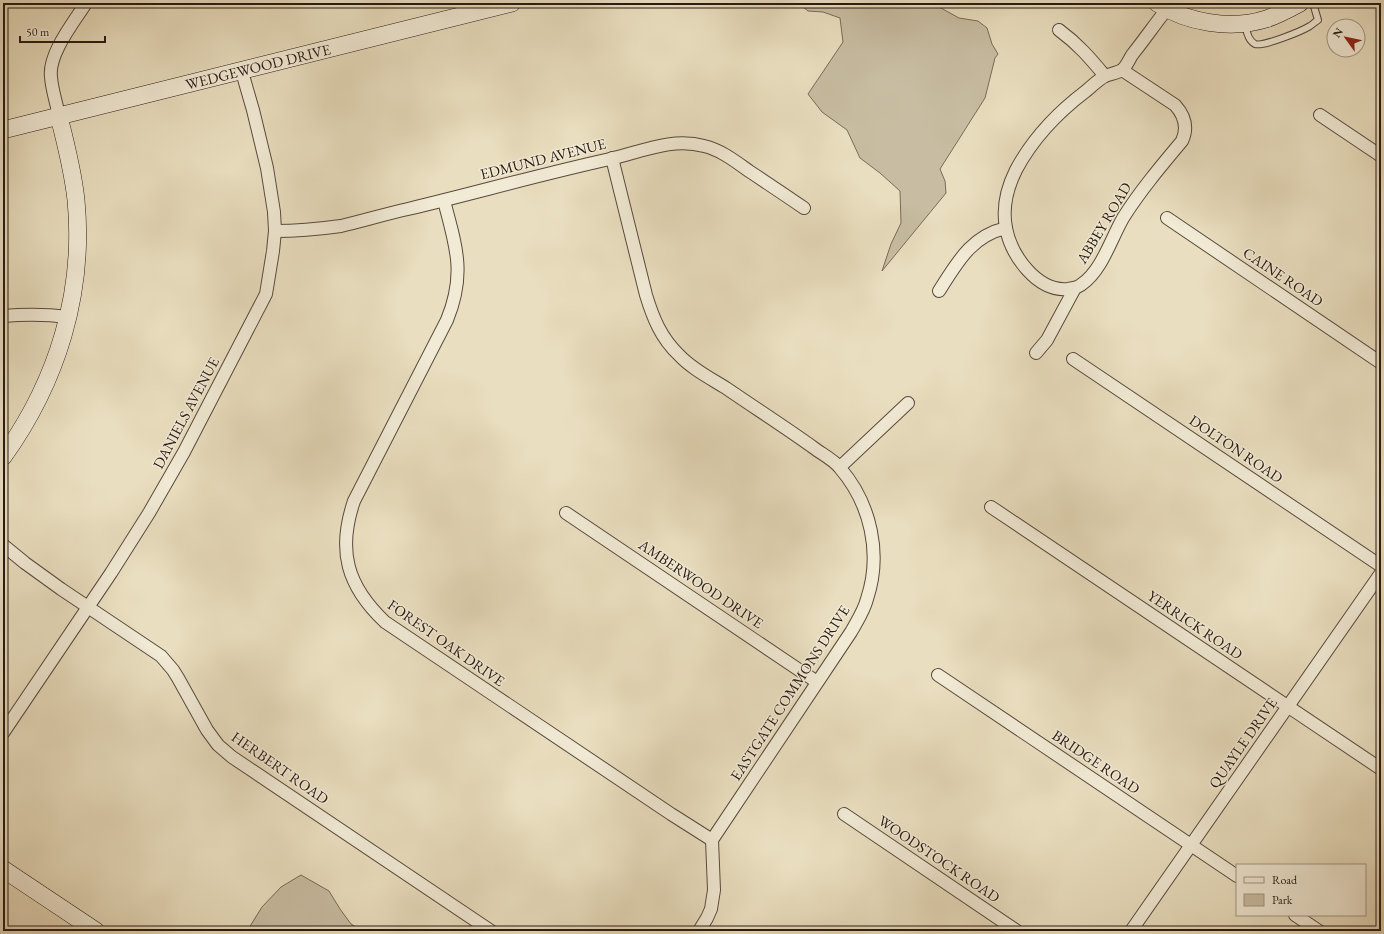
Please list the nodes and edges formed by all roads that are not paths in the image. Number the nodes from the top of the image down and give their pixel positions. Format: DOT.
graph roads {
  1 [pos="86,3"];
  2 [pos="512,3"];
  3 [pos="1302,3"];
  4 [pos="493,5"];
  5 [pos="1162,6"];
  6 [pos="1244,23"];
  7 [pos="1059,30"];
  8 [pos="1122,70"];
  9 [pos="242,72"];
  10 [pos="1105,76"];
  11 [pos="1320,115"];
  12 [pos="59,117"];
  13 [pos="3,130"];
  14 [pos="1381,156"];
  15 [pos="612,158"];
  16 [pos="444,201"];
  17 [pos="804,208"];
  18 [pos="1167,218"];
  19 [pos="1006,228"];
  20 [pos="274,231"];
  21 [pos="1075,288"];
  22 [pos="939,291"];
  23 [pos="3,316"];
  24 [pos="68,317"];
  25 [pos="1036,353"];
  26 [pos="1074,359"];
  27 [pos="1381,362"];
  28 [pos="908,403"];
  29 [pos="3,457"];
  30 [pos="840,467"];
  31 [pos="991,507"];
  32 [pos="566,513"];
  33 [pos="3,545"];
  34 [pos="1381,566"];
  35 [pos="1381,573"];
  36 [pos="87,608"];
  37 [pos="938,675"];
  38 [pos="817,682"];
  39 [pos="1287,706"];
  40 [pos="3,733"];
  41 [pos="1381,769"];
  42 [pos="844,814"];
  43 [pos="712,840"];
  44 [pos="1191,845"];
  45 [pos="3,869"];
  46 [pos="1236,875"];
  47 [pos="1296,916"];
  48 [pos="96,931"];
  49 [pos="491,931"];
  50 [pos="699,931"];
  51 [pos="1017,931"];
  52 [pos="1131,931"];
  53 [pos="1319,931"];
  1 -- 12 [label="street"];
  2 -- 4 [label="street, WEDGEWOOD DRIVE"];
  3 -- 6 [label="street"];
  3 -- 6 [label="lane"];
  4 -- 9 [label="street, WEDGEWOOD DRIVE"];
  5 -- 6 [label="street"];
  5 -- 8 [label="street"];
  7 -- 10 [label="street"];
  8 -- 10 [label="street"];
  8 -- 21 [label="street, ABBEY ROAD"];
  9 -- 12 [label="street, WEDGEWOOD DRIVE"];
  9 -- 20 [label="street, DANIELS AVENUE"];
  10 -- 19 [label="street"];
  11 -- 14 [label="street"];
  12 -- 13 [label="street, WEDGEWOOD DRIVE"];
  12 -- 24 [label="street"];
  15 -- 16 [label="street, EDMUND AVENUE"];
  15 -- 17 [label="street, EDMUND AVENUE"];
  15 -- 30 [label="street, EASTGATE COMMONS DRIVE"];
  16 -- 20 [label="street, EDMUND AVENUE"];
  16 -- 43 [label="street, FOREST OAK DRIVE"];
  18 -- 27 [label="street, CAINE ROAD"];
  19 -- 21 [label="street"];
  19 -- 22 [label="street"];
  20 -- 36 [label="street, DANIELS AVENUE"];
  21 -- 25 [label="street"];
  23 -- 24 [label="street"];
  24 -- 29 [label="street"];
  26 -- 34 [label="street, DOLTON ROAD"];
  28 -- 30 [label="street"];
  30 -- 38 [label="street, EASTGATE COMMONS DRIVE"];
  31 -- 39 [label="street, YERRICK ROAD"];
  32 -- 38 [label="street, AMBERWOOD DRIVE"];
  33 -- 36 [label="street, HERBERT ROAD"];
  35 -- 39 [label="street, QUAYLE DRIVE"];
  36 -- 40 [label="street, DANIELS AVENUE"];
  36 -- 49 [label="street, HERBERT ROAD"];
  37 -- 44 [label="street, BRIDGE ROAD"];
  38 -- 43 [label="street, EASTGATE COMMONS DRIVE"];
  39 -- 41 [label="street, YERRICK ROAD"];
  39 -- 44 [label="street, QUAYLE DRIVE"];
  42 -- 51 [label="street, WOODSTOCK ROAD"];
  43 -- 50 [label="street"];
  44 -- 46 [label="street, BRIDGE ROAD"];
  44 -- 52 [label="street, QUAYLE DRIVE"];
  45 -- 48 [label="street"];
  47 -- 53 [label="street"];
}
